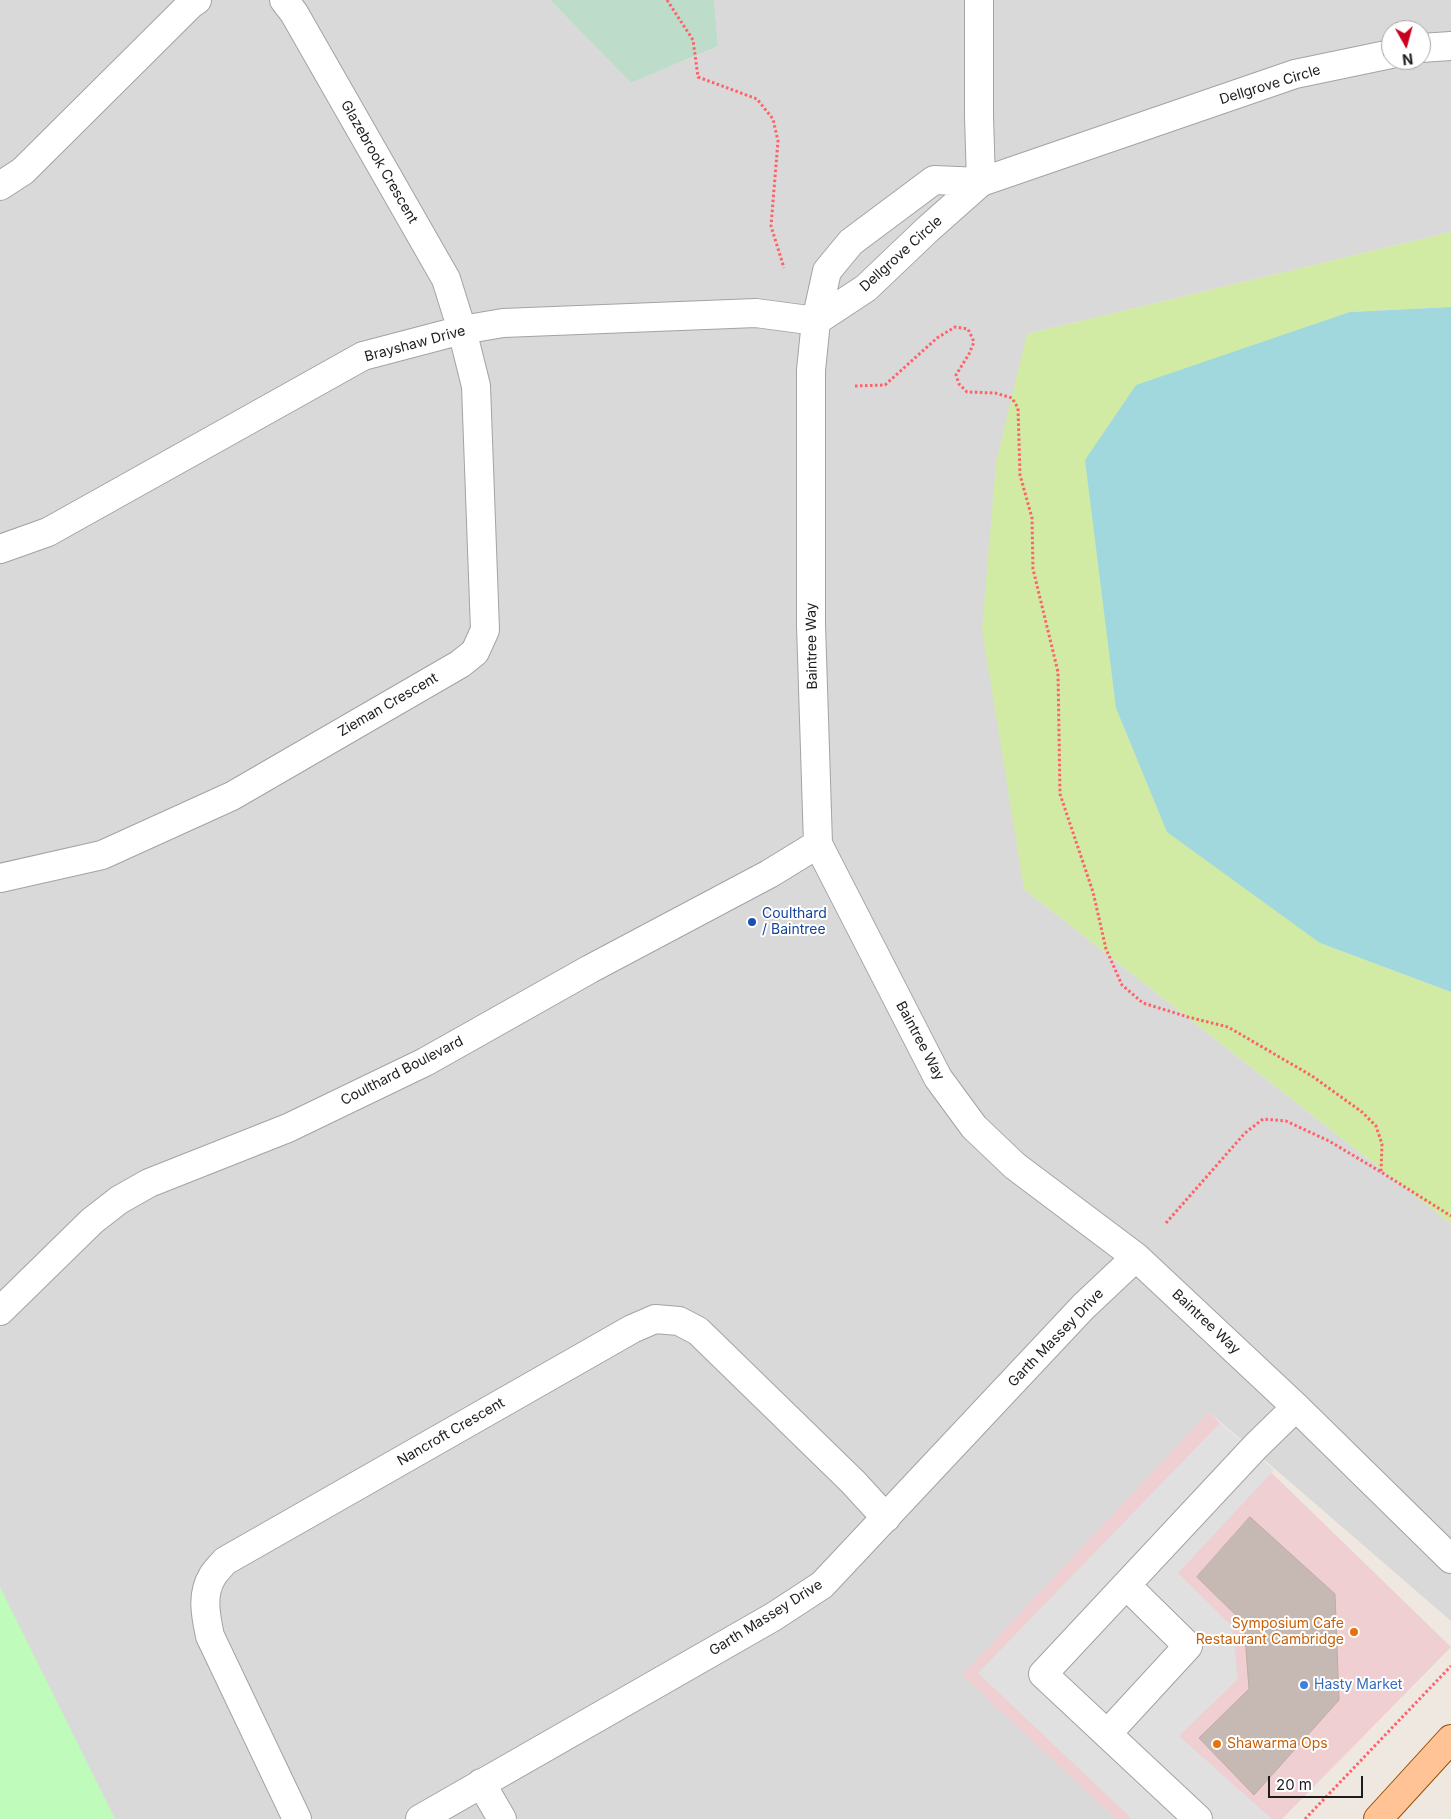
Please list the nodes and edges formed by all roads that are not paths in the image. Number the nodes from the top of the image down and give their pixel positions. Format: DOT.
graph roads {
  1 [pos="197,0"];
  2 [pos="284,0"];
  3 [pos="979,0"];
  4 [pos="1451,46"];
  5 [pos="1431,47"];
  6 [pos="1381,56"];
  7 [pos="981,182"];
  8 [pos="0,186"];
  9 [pos="816,321"];
  10 [pos="462,330"];
  11 [pos="0,549"];
  12 [pos="818,844"];
  13 [pos="0,878"];
  14 [pos="1136,1257"];
  15 [pos="0,1311"];
  16 [pos="1296,1406"];
  17 [pos="886,1518"];
  18 [pos="1451,1559"];
  19 [pos="1126,1585"];
  20 [pos="1107,1734"];
  21 [pos="1451,1739"];
  22 [pos="481,1783"];
  23 [pos="297,1819"];
  24 [pos="420,1819"];
  25 [pos="502,1819"];
  26 [pos="1198,1819"];
  27 [pos="1378,1819"];
  1 -- 8 [label="street"];
  2 -- 10 [label="street, Glazebrook Crescent"];
  3 -- 7 [label="street"];
  4 -- 5 [label="street"];
  6 -- 7 [label="street, Dellgrove Circle"];
  7 -- 9 [label="street, Dellgrove Circle"];
  7 -- 9 [label="street, Dellgrove Circle"];
  9 -- 10 [label="street, Brayshaw Drive"];
  9 -- 12 [label="street, Baintree Way"];
  10 -- 11 [label="street, Brayshaw Drive"];
  10 -- 13 [label="street, Zieman Crescent"];
  12 -- 14 [label="street, Baintree Way"];
  12 -- 15 [label="street, Coulthard Boulevard"];
  14 -- 16 [label="street, Baintree Way"];
  14 -- 17 [label="street, Garth Massey Drive"];
  16 -- 18 [label="street, Baintree Way"];
  16 -- 19 [label="street"];
  17 -- 22 [label="street, Garth Massey Drive"];
  17 -- 23 [label="street, Nancroft Crescent"];
  19 -- 20 [label="street"];
  19 -- 20 [label="street"];
  20 -- 26 [label="street"];
  21 -- 27 [label="main road"];
  22 -- 24 [label="street, Garth Massey Drive"];
  22 -- 25 [label="street"];
}
